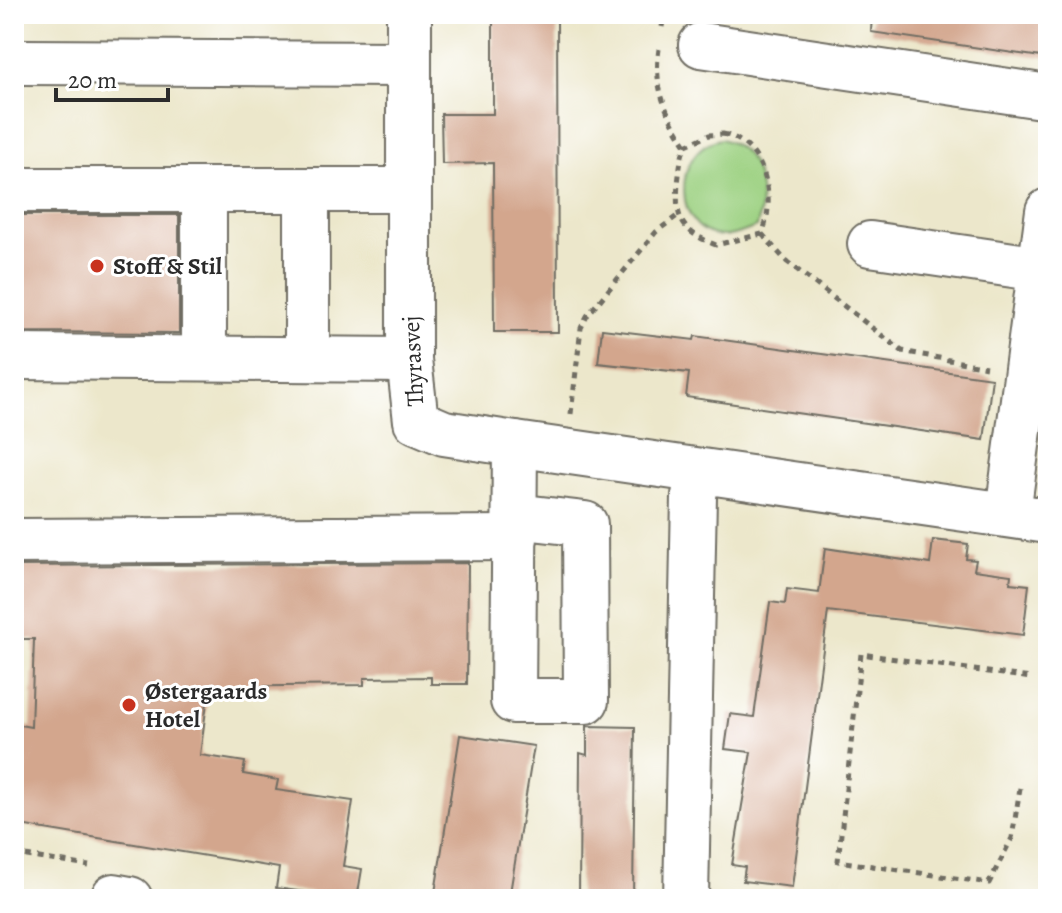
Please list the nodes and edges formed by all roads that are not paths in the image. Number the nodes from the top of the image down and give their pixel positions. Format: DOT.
graph roads {
  1 [pos="409,14"];
  2 [pos="674,40"];
  3 [pos="21,62"];
  4 [pos="409,64"];
  5 [pos="1048,97"];
  6 [pos="14,190"];
  7 [pos="204,190"];
  8 [pos="307,190"];
  9 [pos="409,190"];
  10 [pos="1048,211"];
  11 [pos="870,244"];
  12 [pos="1041,269"];
  13 [pos="14,357"];
  14 [pos="204,358"];
  15 [pos="307,359"];
  16 [pos="409,360"];
  17 [pos="1034,421"];
  18 [pos="515,444"];
  19 [pos="698,473"];
  20 [pos="1028,517"];
  21 [pos="14,541"];
  22 [pos="686,899"];
  1 -- 4 [label="street, Thyrasvej"];
  2 -- 5 [label="street"];
  3 -- 4 [label="street"];
  4 -- 9 [label="street, Thyrasvej"];
  6 -- 7 [label="street"];
  7 -- 8 [label="street"];
  7 -- 14 [label="street"];
  8 -- 9 [label="street"];
  8 -- 15 [label="street"];
  9 -- 16 [label="street, Thyrasvej"];
  10 -- 12 [label="street, Thyrasvej"];
  11 -- 12 [label="street"];
  12 -- 17 [label="street, Thyrasvej"];
  13 -- 14 [label="street"];
  14 -- 15 [label="street"];
  15 -- 16 [label="street"];
  16 -- 18 [label="street, Thyrasvej"];
  17 -- 20 [label="street, Thyrasvej"];
  18 -- 19 [label="street, Thyrasvej"];
  18 -- 21 [label="street"];
  19 -- 20 [label="street, Thyrasvej"];
  19 -- 22 [label="street"];
}
